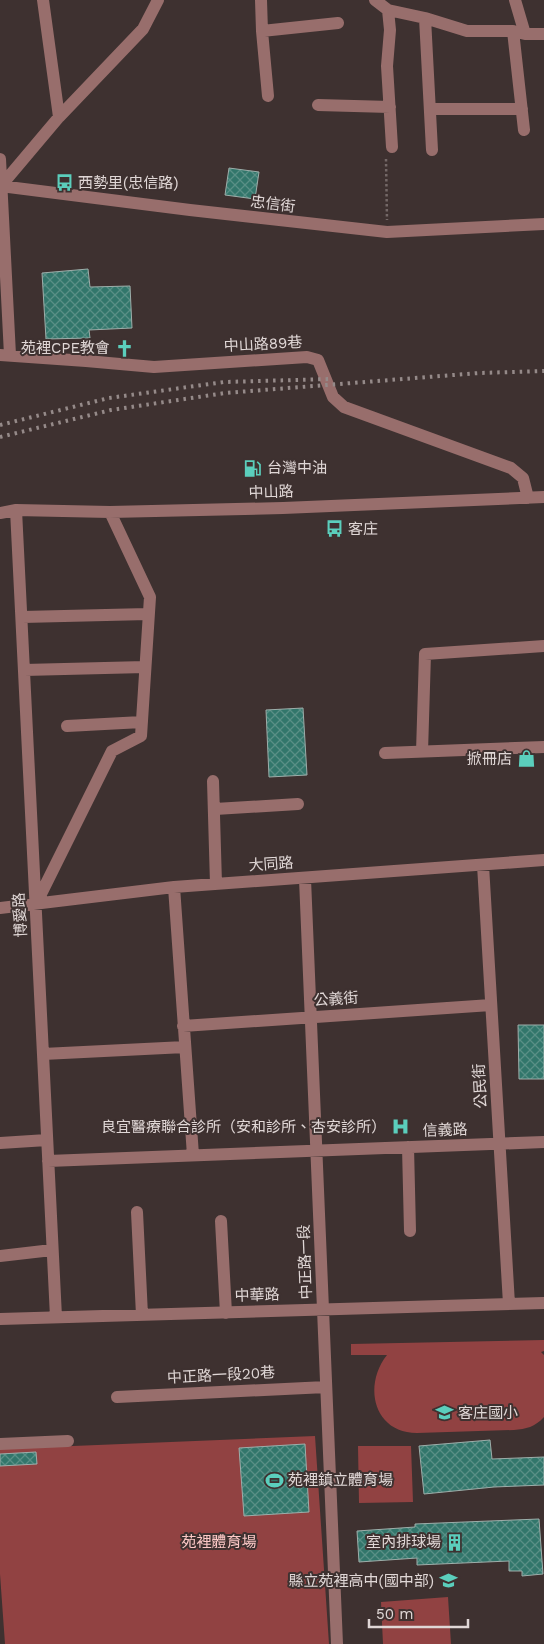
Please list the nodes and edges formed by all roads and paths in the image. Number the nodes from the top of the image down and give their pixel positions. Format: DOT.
graph roads {
  1 [pos="43,0"];
  2 [pos="158,0"];
  3 [pos="261,0"];
  4 [pos="375,0"];
  5 [pos="515,0"];
  6 [pos="388,10"];
  7 [pos="425,18"];
  8 [pos="338,23"];
  9 [pos="262,31"];
  10 [pos="519,32"];
  11 [pos="544,34"];
  12 [pos="268,96"];
  13 [pos="318,104"];
  14 [pos="390,107"];
  15 [pos="430,109"];
  16 [pos="522,109"];
  17 [pos="58,117"];
  18 [pos="524,130"];
  19 [pos="392,147"];
  20 [pos="432,150"];
  21 [pos="0,159"];
  22 [pos="386,159"];
  23 [pos="0,186"];
  24 [pos="544,224"];
  25 [pos="387,232"];
  26 [pos="5,355"];
  27 [pos="528,498"];
  28 [pos="544,498"];
  29 [pos="16,510"];
  30 [pos="110,512"];
  31 [pos="0,513"];
  32 [pos="148,614"];
  33 [pos="22,617"];
  34 [pos="544,646"];
  35 [pos="145,667"];
  36 [pos="24,670"];
  37 [pos="142,722"];
  38 [pos="67,726"];
  39 [pos="544,747"];
  40 [pos="422,752"];
  41 [pos="385,753"];
  42 [pos="214,782"];
  43 [pos="298,804"];
  44 [pos="215,809"];
  45 [pos="544,860"];
  46 [pos="483,865"];
  47 [pos="305,878"];
  48 [pos="216,884"];
  49 [pos="174,888"];
  50 [pos="36,904"];
  51 [pos="0,908"];
  52 [pos="492,1005"];
  53 [pos="311,1017"];
  54 [pos="184,1026"];
  55 [pos="185,1047"];
  56 [pos="43,1054"];
  57 [pos="47,1140"];
  58 [pos="544,1142"];
  59 [pos="0,1143"];
  60 [pos="500,1144"];
  61 [pos="408,1147"];
  62 [pos="316,1151"];
  63 [pos="193,1155"];
  64 [pos="48,1161"];
  65 [pos="137,1212"];
  66 [pos="221,1220"];
  67 [pos="410,1231"];
  68 [pos="52,1250"];
  69 [pos="0,1256"];
  70 [pos="509,1304"];
  71 [pos="544,1304"];
  72 [pos="323,1310"];
  73 [pos="226,1313"];
  74 [pos="142,1315"];
  75 [pos="56,1318"];
  76 [pos="0,1319"];
  77 [pos="326,1387"];
  78 [pos="118,1397"];
  79 [pos="68,1441"];
  80 [pos="0,1444"];
  81 [pos="337,1644"];
  1 -- 17 [label="street"];
  2 -- 17 [label="street"];
  3 -- 9 [label="street"];
  4 -- 6 [label="street"];
  5 -- 10 [label="street"];
  6 -- 7 [label="street"];
  6 -- 14 [label="street"];
  7 -- 10 [label="street"];
  7 -- 15 [label="street"];
  8 -- 9 [label="street"];
  9 -- 12 [label="street"];
  10 -- 11 [label="street"];
  10 -- 16 [label="street"];
  13 -- 14 [label="street"];
  14 -- 19 [label="street"];
  15 -- 16 [label="street"];
  15 -- 20 [label="street"];
  16 -- 18 [label="street"];
  17 -- 23 [label="street"];
  21 -- 23 [label="street"];
  22 -- 25 [label="path"];
  23 -- 25 [label="street, 忠信街"];
  23 -- 26 [label="street"];
  24 -- 25 [label="street, 忠信街"];
  26 -- 27 [label="street, 中山路89巷"];
  27 -- 28 [label="street, 中山路"];
  27 -- 30 [label="street, 中山路"];
  29 -- 30 [label="street, 中山路"];
  29 -- 31 [label="street, 中山路"];
  29 -- 33 [label="street, 博愛路"];
  30 -- 32 [label="street"];
  32 -- 33 [label="street"];
  32 -- 35 [label="street"];
  33 -- 36 [label="street, 博愛路"];
  34 -- 40 [label="street"];
  35 -- 36 [label="street"];
  35 -- 37 [label="street"];
  36 -- 50 [label="street, 博愛路"];
  37 -- 38 [label="street"];
  37 -- 50 [label="street"];
  39 -- 40 [label="street"];
  40 -- 41 [label="street"];
  42 -- 44 [label="street"];
  43 -- 44 [label="street"];
  44 -- 48 [label="street"];
  45 -- 46 [label="street, 大同路"];
  46 -- 47 [label="street, 大同路"];
  46 -- 52 [label="street, 公民街"];
  47 -- 48 [label="street, 大同路"];
  47 -- 53 [label="street, 中正路一段"];
  48 -- 49 [label="street, 大同路"];
  49 -- 50 [label="street, 大同路"];
  49 -- 54 [label="street"];
  50 -- 51 [label="street, 大同路"];
  50 -- 56 [label="street, 博愛路"];
  52 -- 53 [label="street, 公義街"];
  52 -- 60 [label="street, 公民街"];
  53 -- 54 [label="street, 公義街"];
  53 -- 62 [label="street, 中正路一段"];
  54 -- 55 [label="street"];
  55 -- 56 [label="street"];
  55 -- 63 [label="street"];
  56 -- 57 [label="street, 博愛路"];
  57 -- 59 [label="street"];
  57 -- 64 [label="street, 博愛路"];
  58 -- 60 [label="street, 信義路"];
  60 -- 61 [label="street, 信義路"];
  60 -- 70 [label="street, 公民街"];
  61 -- 62 [label="street, 信義路"];
  61 -- 67 [label="street"];
  62 -- 63 [label="street, 信義路"];
  62 -- 72 [label="street, 中正路一段"];
  63 -- 64 [label="street, 信義路"];
  64 -- 68 [label="street, 博愛路"];
  65 -- 74 [label="street"];
  66 -- 73 [label="street"];
  68 -- 69 [label="street"];
  68 -- 75 [label="street, 博愛路"];
  70 -- 71 [label="street, 中華路"];
  70 -- 72 [label="street, 中華路"];
  72 -- 73 [label="street, 中華路"];
  72 -- 77 [label="street, 中正路一段"];
  73 -- 74 [label="street, 中華路"];
  74 -- 75 [label="street, 中華路"];
  75 -- 76 [label="street, 中華路"];
  77 -- 78 [label="street, 中正路一段20巷"];
  77 -- 81 [label="street, 中正路一段"];
  79 -- 80 [label="street"];
}
